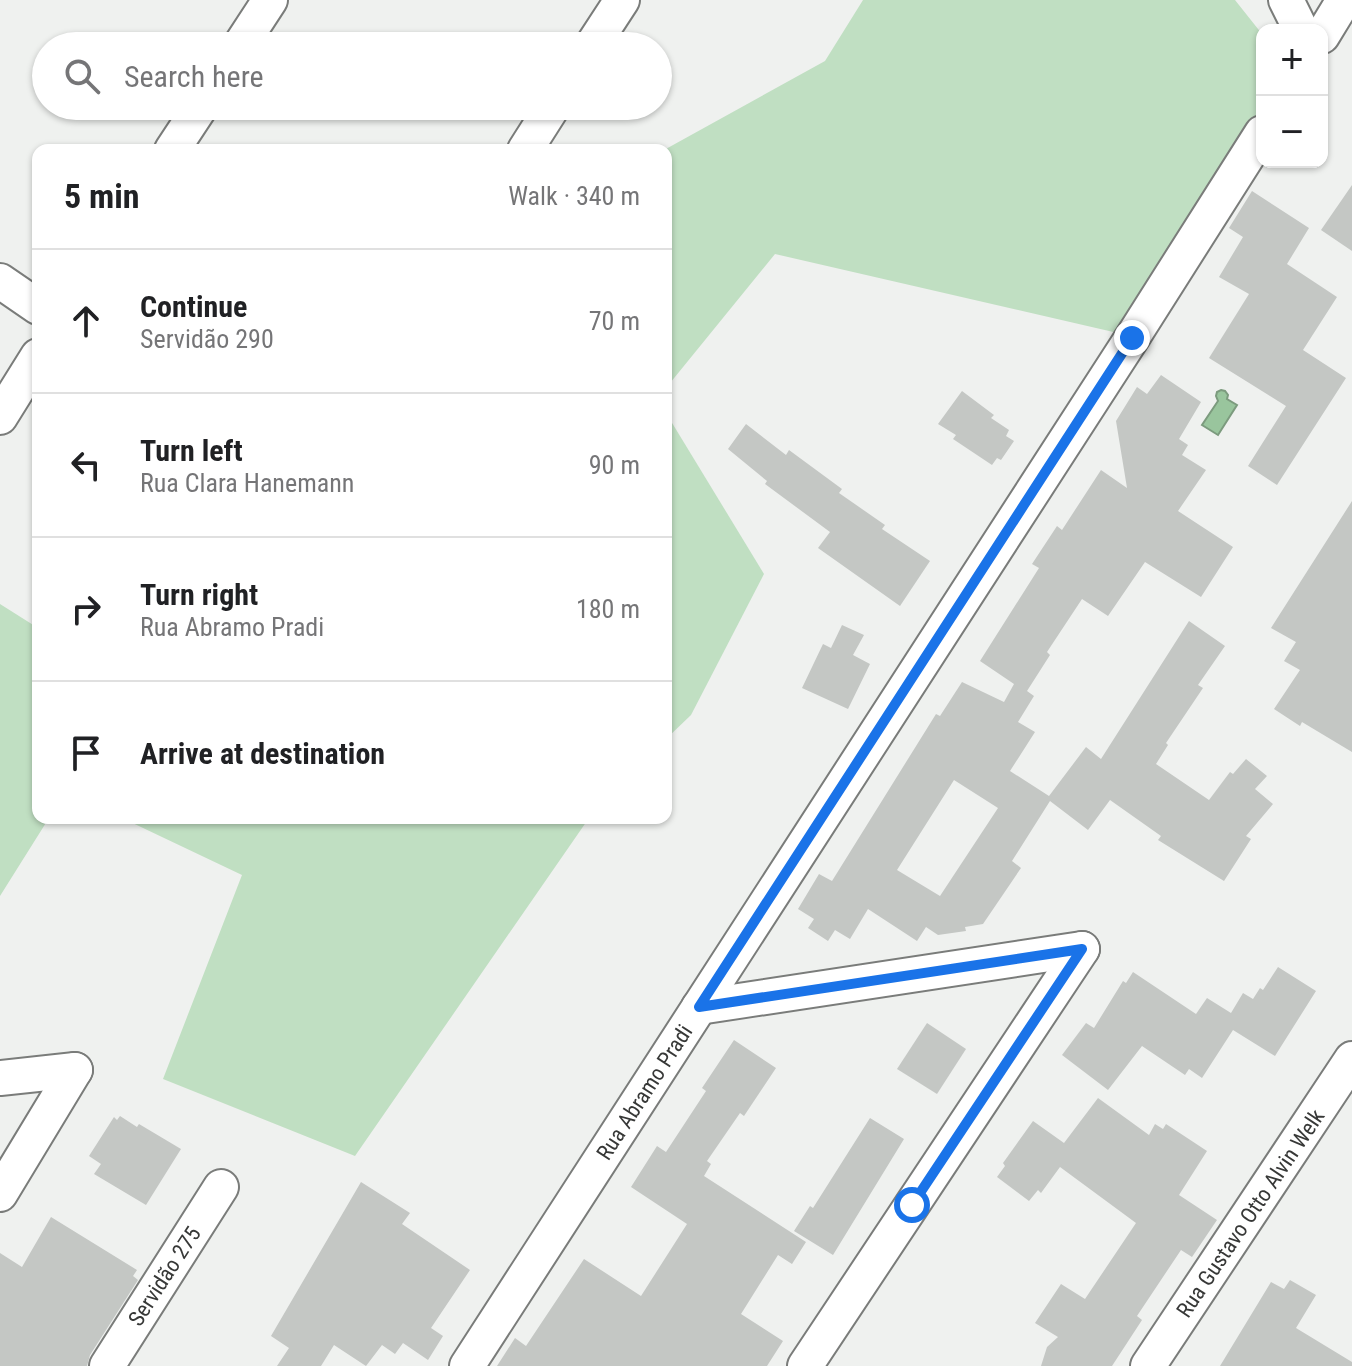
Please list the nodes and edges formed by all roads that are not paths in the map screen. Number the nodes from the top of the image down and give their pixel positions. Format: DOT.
graph roads {
  1 [pos="270,0"];
  2 [pos="622,0"];
  3 [pos="1286,0"];
  4 [pos="1344,0"];
  5 [pos="1298,24"];
  6 [pos="1328,26"];
  7 [pos="249,32"];
  8 [pos="601,32"];
  9 [pos="192,120"];
  10 [pos="544,120"];
  11 [pos="1256,142"];
  12 [pos="176,144"];
  13 [pos="529,144"];
  14 [pos="0,281"];
  15 [pos="32,303"];
  16 [pos="32,366"];
  17 [pos="0,417"];
  18 [pos="699,1007"];
  19 [pos="1352,1059"];
  20 [pos="0,1078"];
  21 [pos="221,1187"];
  22 [pos="0,1194"];
  23 [pos="107,1366"];
  24 [pos="467,1366"];
  25 [pos="805,1366"];
  26 [pos="1148,1366"];
  1 -- 7 [label="street"];
  2 -- 8 [label="street"];
  3 -- 5 [label="street"];
  4 -- 6 [label="street"];
  9 -- 12 [label="street"];
  10 -- 13 [label="street"];
  11 -- 18 [label="street, Rua Abramo Pradi"];
  14 -- 15 [label="street"];
  16 -- 17 [label="street"];
  18 -- 24 [label="street, Rua Abramo Pradi"];
  18 -- 25 [label="street"];
  19 -- 26 [label="street, Rua Gustavo Otto Alvin Welk"];
  20 -- 22 [label="street"];
  21 -- 23 [label="street, Servidão 275"];
}
